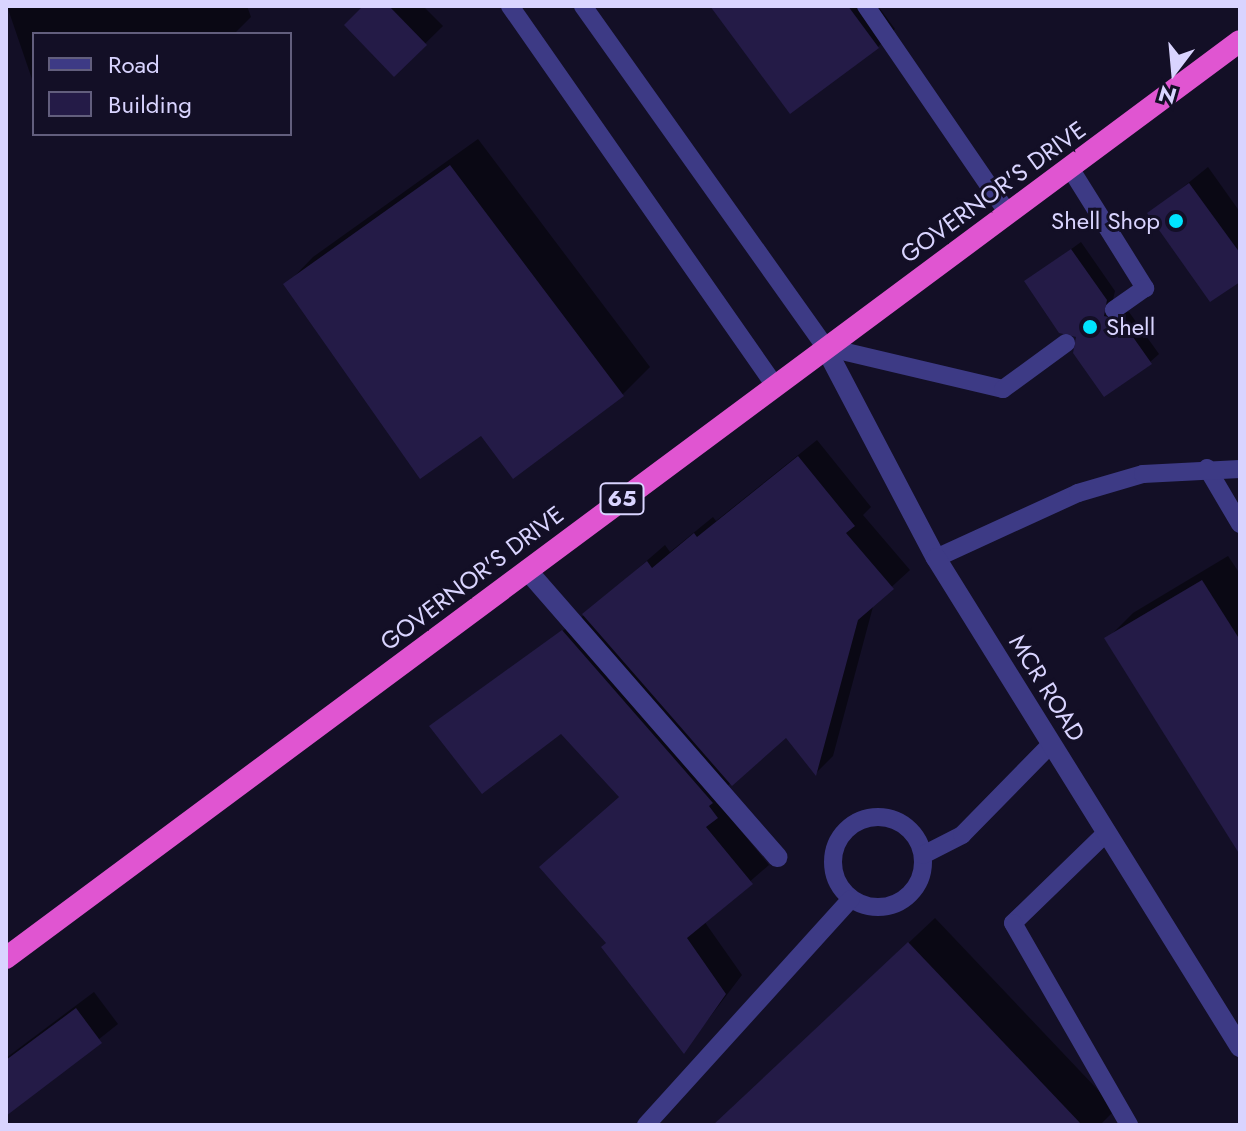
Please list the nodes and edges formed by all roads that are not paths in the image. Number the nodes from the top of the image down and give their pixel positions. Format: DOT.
graph roads {
  1 [pos="510,6"];
  2 [pos="583,6"];
  3 [pos="866,6"];
  4 [pos="1240,41"];
  5 [pos="1070,168"];
  6 [pos="1008,213"];
  7 [pos="1114,310"];
  8 [pos="1066,343"];
  9 [pos="825,347"];
  10 [pos="775,386"];
  11 [pos="1207,468"];
  12 [pos="1240,469"];
  13 [pos="1240,524"];
  14 [pos="936,558"];
  15 [pos="527,570"];
  16 [pos="1051,744"];
  17 [pos="1105,834"];
  18 [pos="923,855"];
  19 [pos="777,857"];
  20 [pos="851,899"];
  21 [pos="6,958"];
  22 [pos="1240,1047"];
  23 [pos="646,1125"];
  24 [pos="1129,1125"];
  1 -- 10 [label="lane"];
  2 -- 9 [label="lane"];
  3 -- 6 [label="lane"];
  4 -- 5 [label="highway, GOVERNOR'S DRIVE / 65"];
  5 -- 6 [label="highway, GOVERNOR'S DRIVE / 65"];
  5 -- 7 [label="lane"];
  6 -- 9 [label="highway, GOVERNOR'S DRIVE / 65"];
  8 -- 9 [label="lane"];
  9 -- 10 [label="highway, GOVERNOR'S DRIVE / 65"];
  9 -- 14 [label="street, MCR ROAD"];
  10 -- 15 [label="highway, GOVERNOR'S DRIVE / 65"];
  11 -- 12 [label="lane"];
  11 -- 13 [label="lane"];
  11 -- 14 [label="lane"];
  14 -- 16 [label="street, MCR ROAD"];
  15 -- 19 [label="street"];
  15 -- 21 [label="highway, GOVERNOR'S DRIVE / 65"];
  16 -- 17 [label="street, MCR ROAD"];
  16 -- 18 [label="lane"];
  17 -- 22 [label="street, MCR ROAD"];
  17 -- 24 [label="lane"];
  18 -- 20 [label="lane"];
  18 -- 20 [label="lane"];
  20 -- 23 [label="lane"];
}
